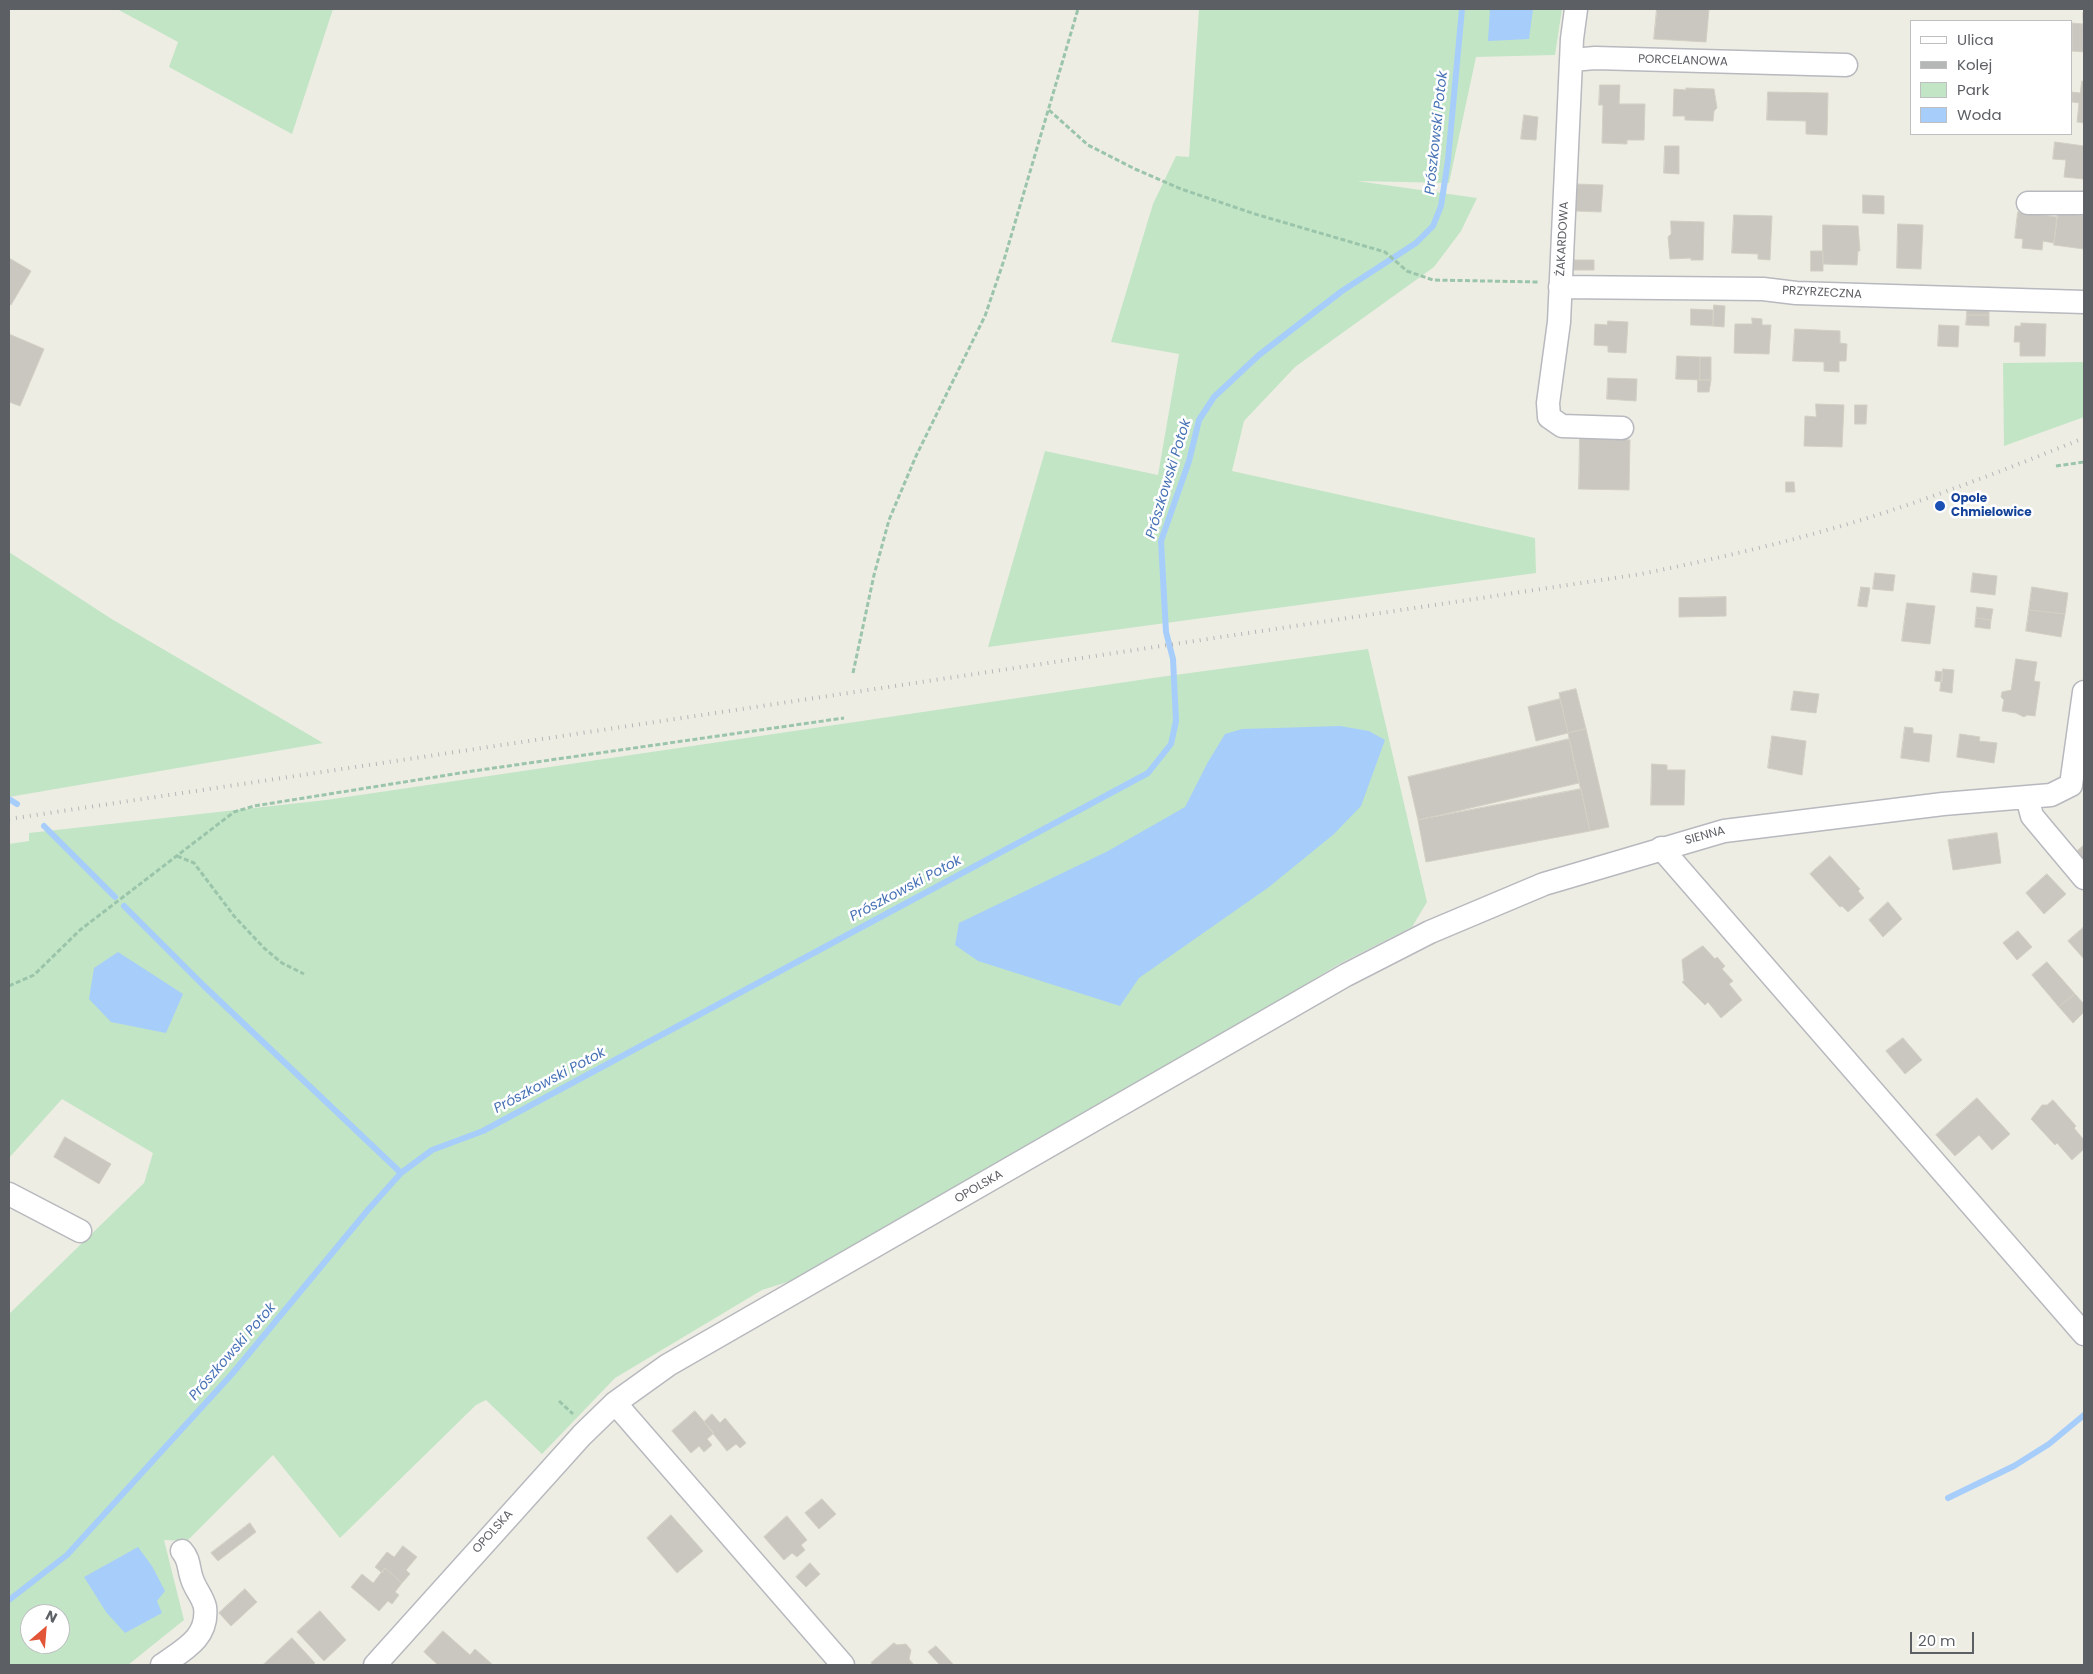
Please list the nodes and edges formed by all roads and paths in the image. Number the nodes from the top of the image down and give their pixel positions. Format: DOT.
graph roads {
  1 [pos="1078,9"];
  2 [pos="1576,9"];
  3 [pos="1572,60"];
  4 [pos="1846,66"];
  5 [pos="1049,110"];
  6 [pos="2028,202"];
  7 [pos="2084,203"];
  8 [pos="1560,287"];
  9 [pos="2084,302"];
  10 [pos="1622,428"];
  11 [pos="2084,462"];
  12 [pos="2056,466"];
  13 [pos="854,673"];
  14 [pos="2084,692"];
  15 [pos="844,718"];
  16 [pos="2077,788"];
  17 [pos="2027,798"];
  18 [pos="1661,848"];
  19 [pos="176,856"];
  20 [pos="2084,878"];
  21 [pos="304,974"];
  22 [pos="1346,975"];
  23 [pos="9,986"];
  24 [pos="9,1194"];
  25 [pos="80,1231"];
  26 [pos="2084,1334"];
  27 [pos="559,1401"];
  28 [pos="615,1403"];
  29 [pos="579,1419"];
  30 [pos="182,1551"];
  31 [pos="162,1665"];
  32 [pos="375,1665"];
  33 [pos="843,1665"];
  1 -- 5 [label="path"];
  2 -- 3 [label="street"];
  3 -- 4 [label="street, PORCELANOWA"];
  3 -- 8 [label="street, ŻAKARDOWA"];
  5 -- 8 [label="path"];
  5 -- 13 [label="path"];
  6 -- 7 [label="street"];
  8 -- 9 [label="street, PRZYRZECZNA"];
  8 -- 10 [label="street, ŻAKARDOWA"];
  11 -- 12 [label="path"];
  14 -- 16 [label="street"];
  15 -- 19 [label="path"];
  16 -- 17 [label="street, SIENNA"];
  17 -- 18 [label="street, SIENNA"];
  17 -- 20 [label="street"];
  18 -- 22 [label="street, SIENNA"];
  18 -- 26 [label="street"];
  19 -- 21 [label="path"];
  19 -- 23 [label="path"];
  22 -- 28 [label="street, OPOLSKA"];
  24 -- 25 [label="street"];
  27 -- 29 [label="path"];
  28 -- 32 [label="street, OPOLSKA"];
  28 -- 33 [label="street"];
  30 -- 31 [label="street"];
}
